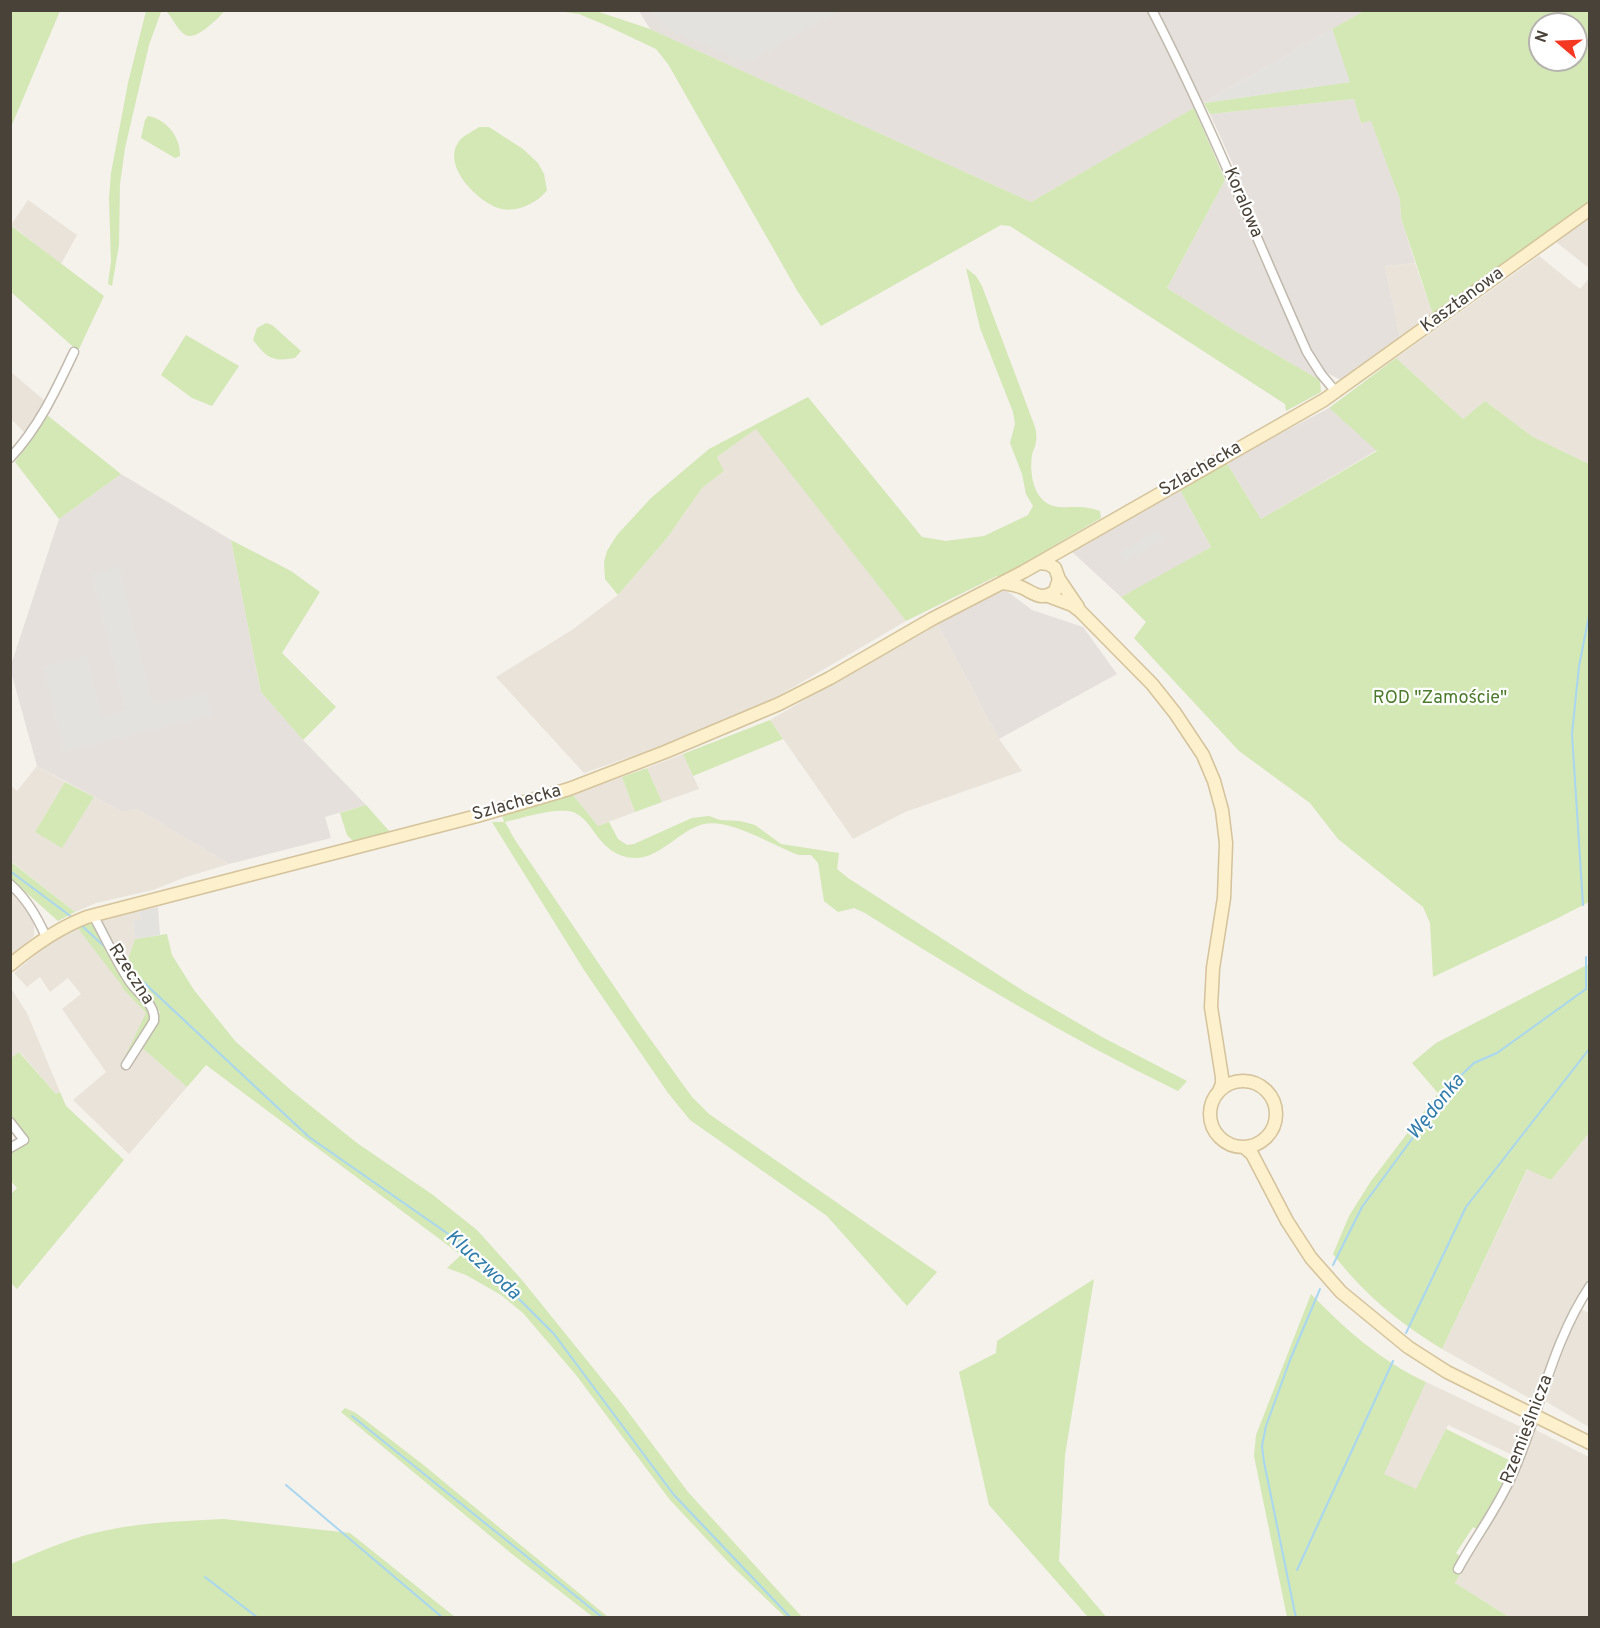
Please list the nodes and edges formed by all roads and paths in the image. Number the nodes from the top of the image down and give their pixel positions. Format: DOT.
graph roads {
  1 [pos="1152,10"];
  2 [pos="1590,209"];
  3 [pos="74,352"];
  4 [pos="1336,392"];
  5 [pos="10,458"];
  6 [pos="1065,549"];
  7 [pos="1036,565"];
  8 [pos="1058,576"];
  9 [pos="1004,583"];
  10 [pos="1030,592"];
  11 [pos="1048,596"];
  12 [pos="1080,611"];
  13 [pos="10,884"];
  14 [pos="90,916"];
  15 [pos="46,937"];
  16 [pos="10,965"];
  17 [pos="1219,1058"];
  18 [pos="126,1065"];
  19 [pos="1246,1081"];
  20 [pos="1219,1091"];
  21 [pos="10,1122"];
  22 [pos="1263,1140"];
  23 [pos="1244,1147"];
  24 [pos="10,1148"];
  25 [pos="1264,1176"];
  26 [pos="1590,1286"];
  27 [pos="1534,1416"];
  28 [pos="1590,1443"];
  29 [pos="1458,1569"];
  1 -- 4 [label="street, Koralowa"];
  2 -- 4 [label="street, Kasztanowa"];
  3 -- 5 [label="street"];
  4 -- 6 [label="street, Szlachecka"];
  6 -- 7 [label="street, Szlachecka"];
  6 -- 8 [label="street"];
  7 -- 8 [label="street"];
  7 -- 9 [label="street, Szlachecka"];
  7 -- 10 [label="street"];
  8 -- 11 [label="street"];
  8 -- 12 [label="street"];
  9 -- 10 [label="street"];
  9 -- 14 [label="street, Szlachecka"];
  10 -- 11 [label="street"];
  11 -- 12 [label="street"];
  12 -- 17 [label="street"];
  13 -- 15 [label="street"];
  14 -- 15 [label="street, Szlachecka"];
  14 -- 18 [label="street, Rzeczna"];
  15 -- 16 [label="street, Szlachecka"];
  17 -- 19 [label="street"];
  17 -- 20 [label="street"];
  19 -- 20 [label="street"];
  19 -- 22 [label="street"];
  20 -- 23 [label="street"];
  21 -- 24 [label="street"];
  22 -- 23 [label="street"];
  22 -- 25 [label="street"];
  23 -- 25 [label="street"];
  25 -- 27 [label="street"];
  26 -- 27 [label="street, Rzemieślnicza"];
  27 -- 28 [label="street"];
  27 -- 29 [label="street, Rzemieślnicza"];
}
